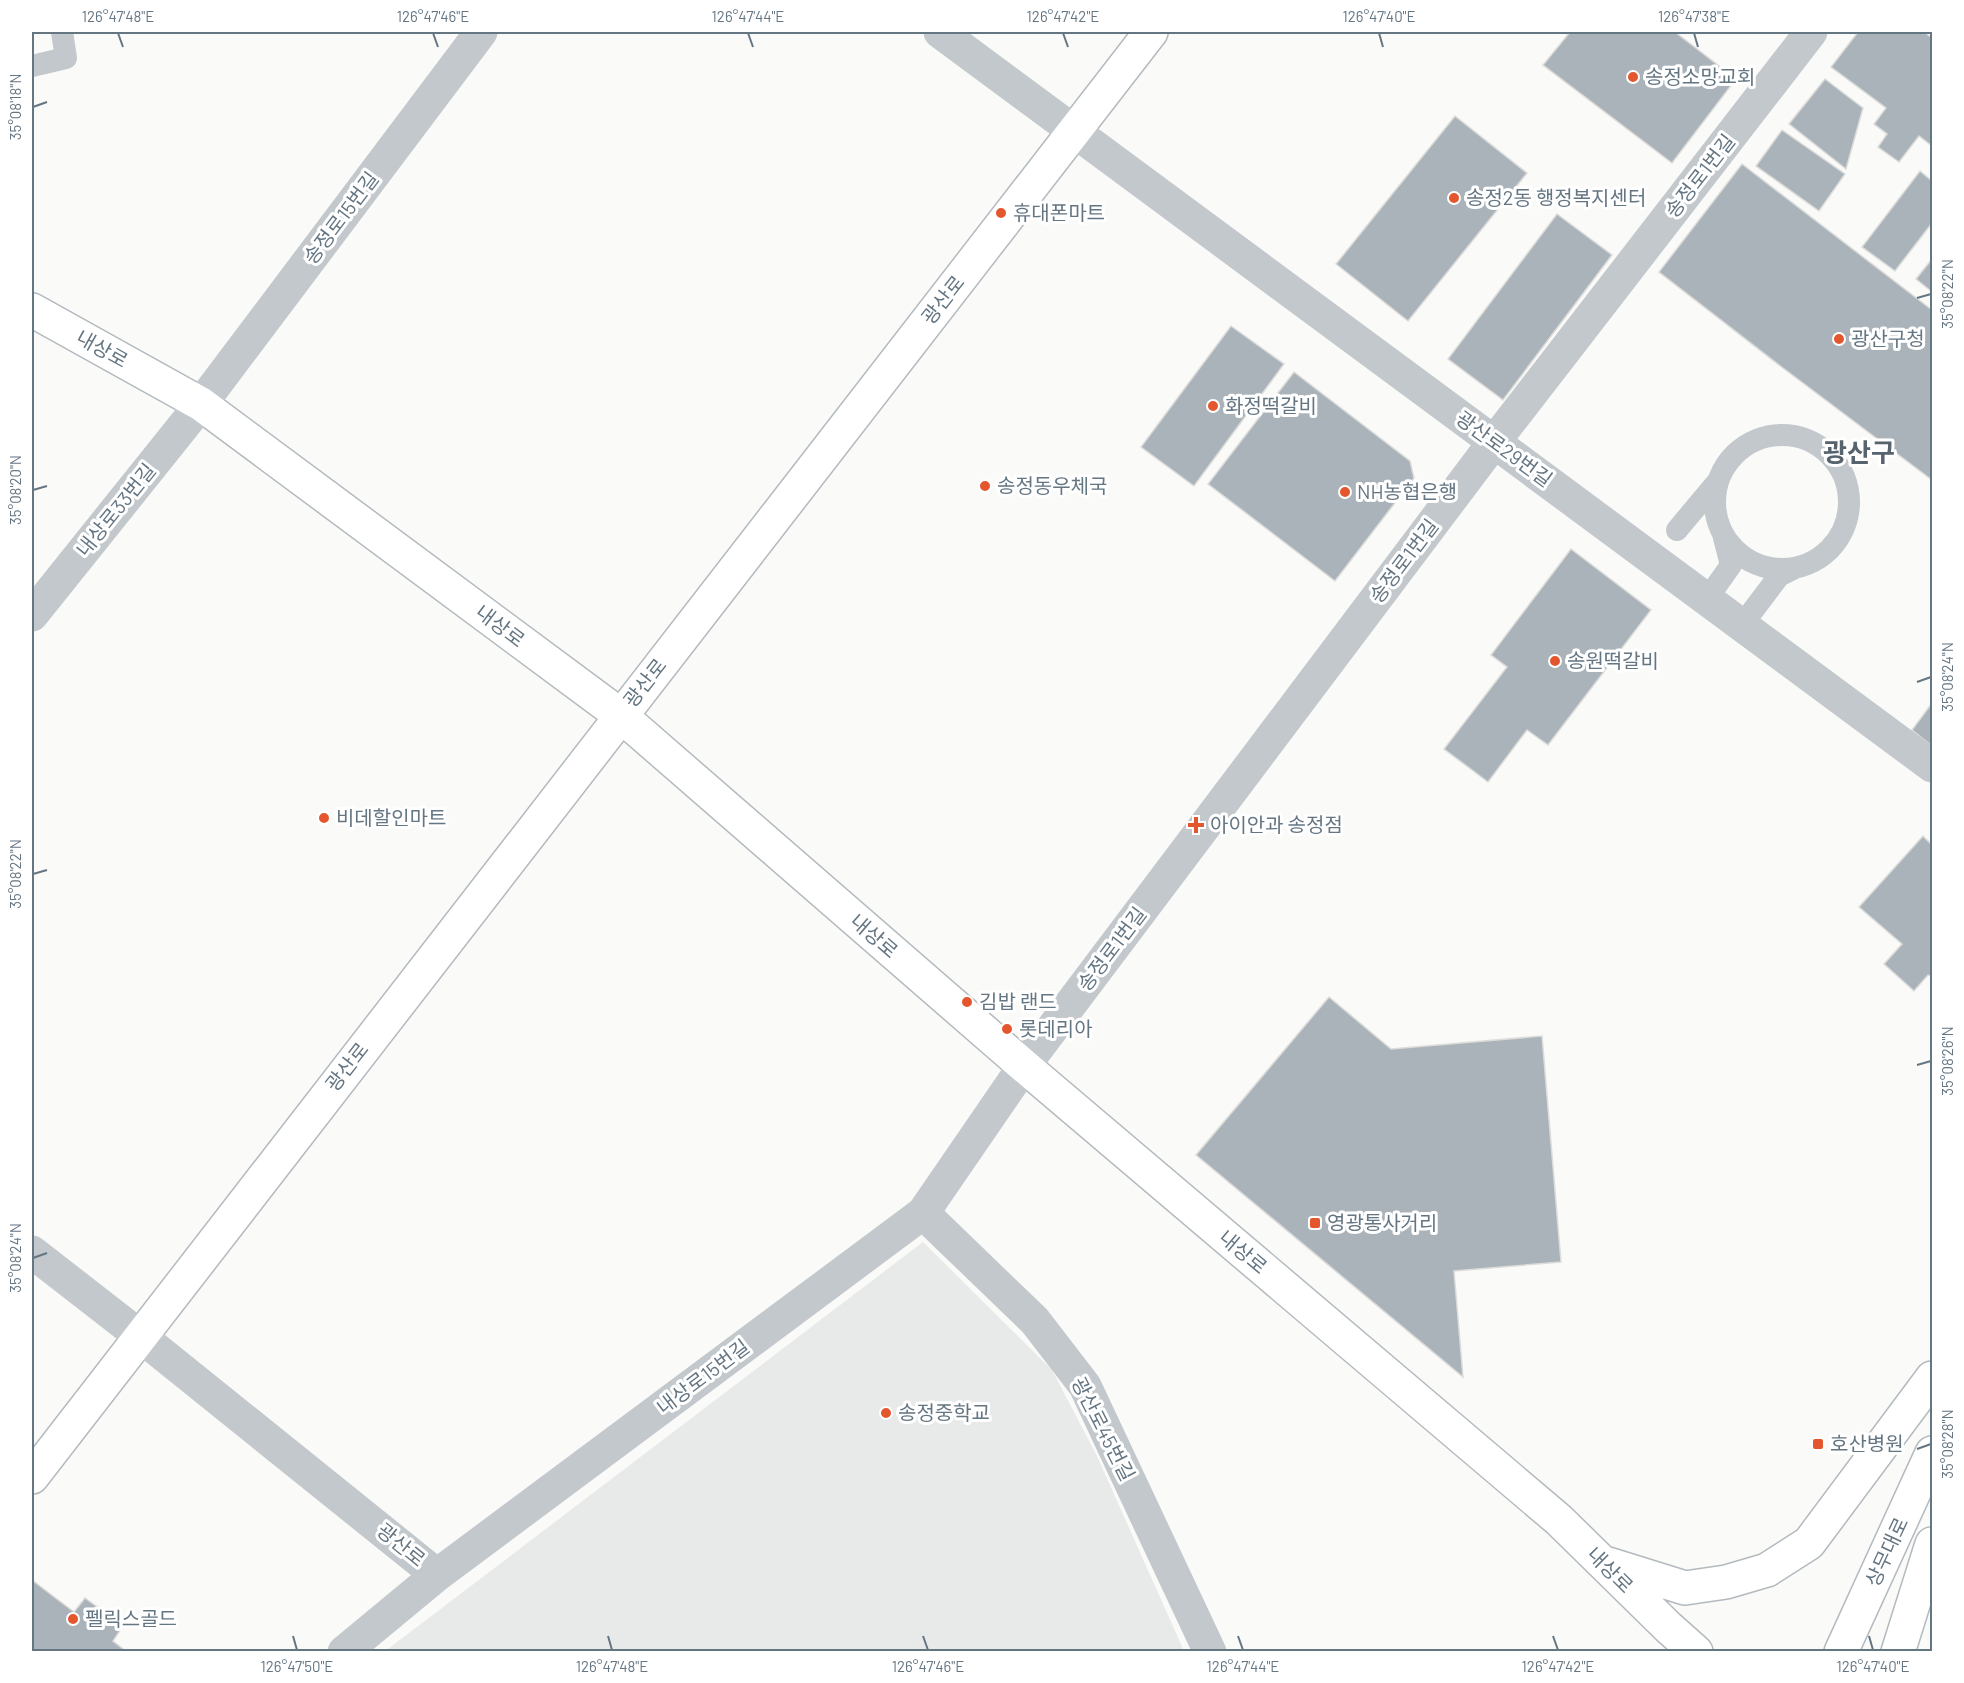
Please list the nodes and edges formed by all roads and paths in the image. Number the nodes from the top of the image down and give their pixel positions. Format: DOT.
graph roads {
  1 [pos="62,32"];
  2 [pos="481,32"];
  3 [pos="940,32"];
  4 [pos="1151,32"];
  5 [pos="1811,32"];
  6 [pos="32,66"];
  7 [pos="1074,132"];
  8 [pos="32,310"];
  9 [pos="201,404"];
  10 [pos="1494,441"];
  11 [pos="1718,482"];
  12 [pos="1677,530"];
  13 [pos="1724,536"];
  14 [pos="1795,568"];
  15 [pos="1707,599"];
  16 [pos="32,615"];
  17 [pos="1742,625"];
  18 [pos="620,715"];
  19 [pos="1932,766"];
  20 [pos="1024,1066"];
  21 [pos="923,1213"];
  22 [pos="32,1252"];
  23 [pos="140,1336"];
  24 [pos="1932,1377"];
  25 [pos="1932,1453"];
  26 [pos="32,1477"];
  27 [pos="1932,1544"];
  28 [pos="1603,1563"];
  29 [pos="437,1575"];
  30 [pos="1676,1639"];
  31 [pos="344,1652"];
  32 [pos="1210,1652"];
  33 [pos="1696,1652"];
  34 [pos="1841,1652"];
  35 [pos="1898,1652"];
  1 -- 6 [label="lane"];
  2 -- 9 [label="street, 송정로15번길"];
  3 -- 7 [label="street, 광산로29번길"];
  4 -- 7 [label="main road, 광산로"];
  5 -- 10 [label="street, 송정로1번길"];
  7 -- 10 [label="street, 광산로29번길"];
  7 -- 18 [label="main road, 광산로"];
  8 -- 9 [label="main road, 내상로"];
  9 -- 16 [label="street, 내상로33번길"];
  9 -- 18 [label="main road, 내상로"];
  10 -- 15 [label="street, 광산로29번길"];
  10 -- 20 [label="street, 송정로1번길"];
  11 -- 12 [label="lane"];
  11 -- 13 [label="lane"];
  11 -- 14 [label="lane"];
  13 -- 14 [label="lane"];
  13 -- 15 [label="lane"];
  14 -- 17 [label="lane"];
  15 -- 17 [label="street, 광산로29번길"];
  17 -- 19 [label="street, 광산로29번길"];
  18 -- 20 [label="main road, 내상로"];
  18 -- 23 [label="main road, 광산로"];
  20 -- 21 [label="street, 내상로15번길"];
  20 -- 28 [label="main road, 내상로"];
  21 -- 29 [label="street, 내상로15번길"];
  21 -- 32 [label="street, 광산로45번길"];
  22 -- 23 [label="street"];
  23 -- 26 [label="main road, 광산로"];
  23 -- 29 [label="street, 광산로"];
  24 -- 28 [label="main road"];
  25 -- 34 [label="main road, 상무대로"];
  27 -- 35 [label="main road, 상무대로"];
  28 -- 30 [label="main road, 내상로"];
  29 -- 31 [label="street, 내상로15번길"];
  30 -- 33 [label="main road, 내상로"];
}
